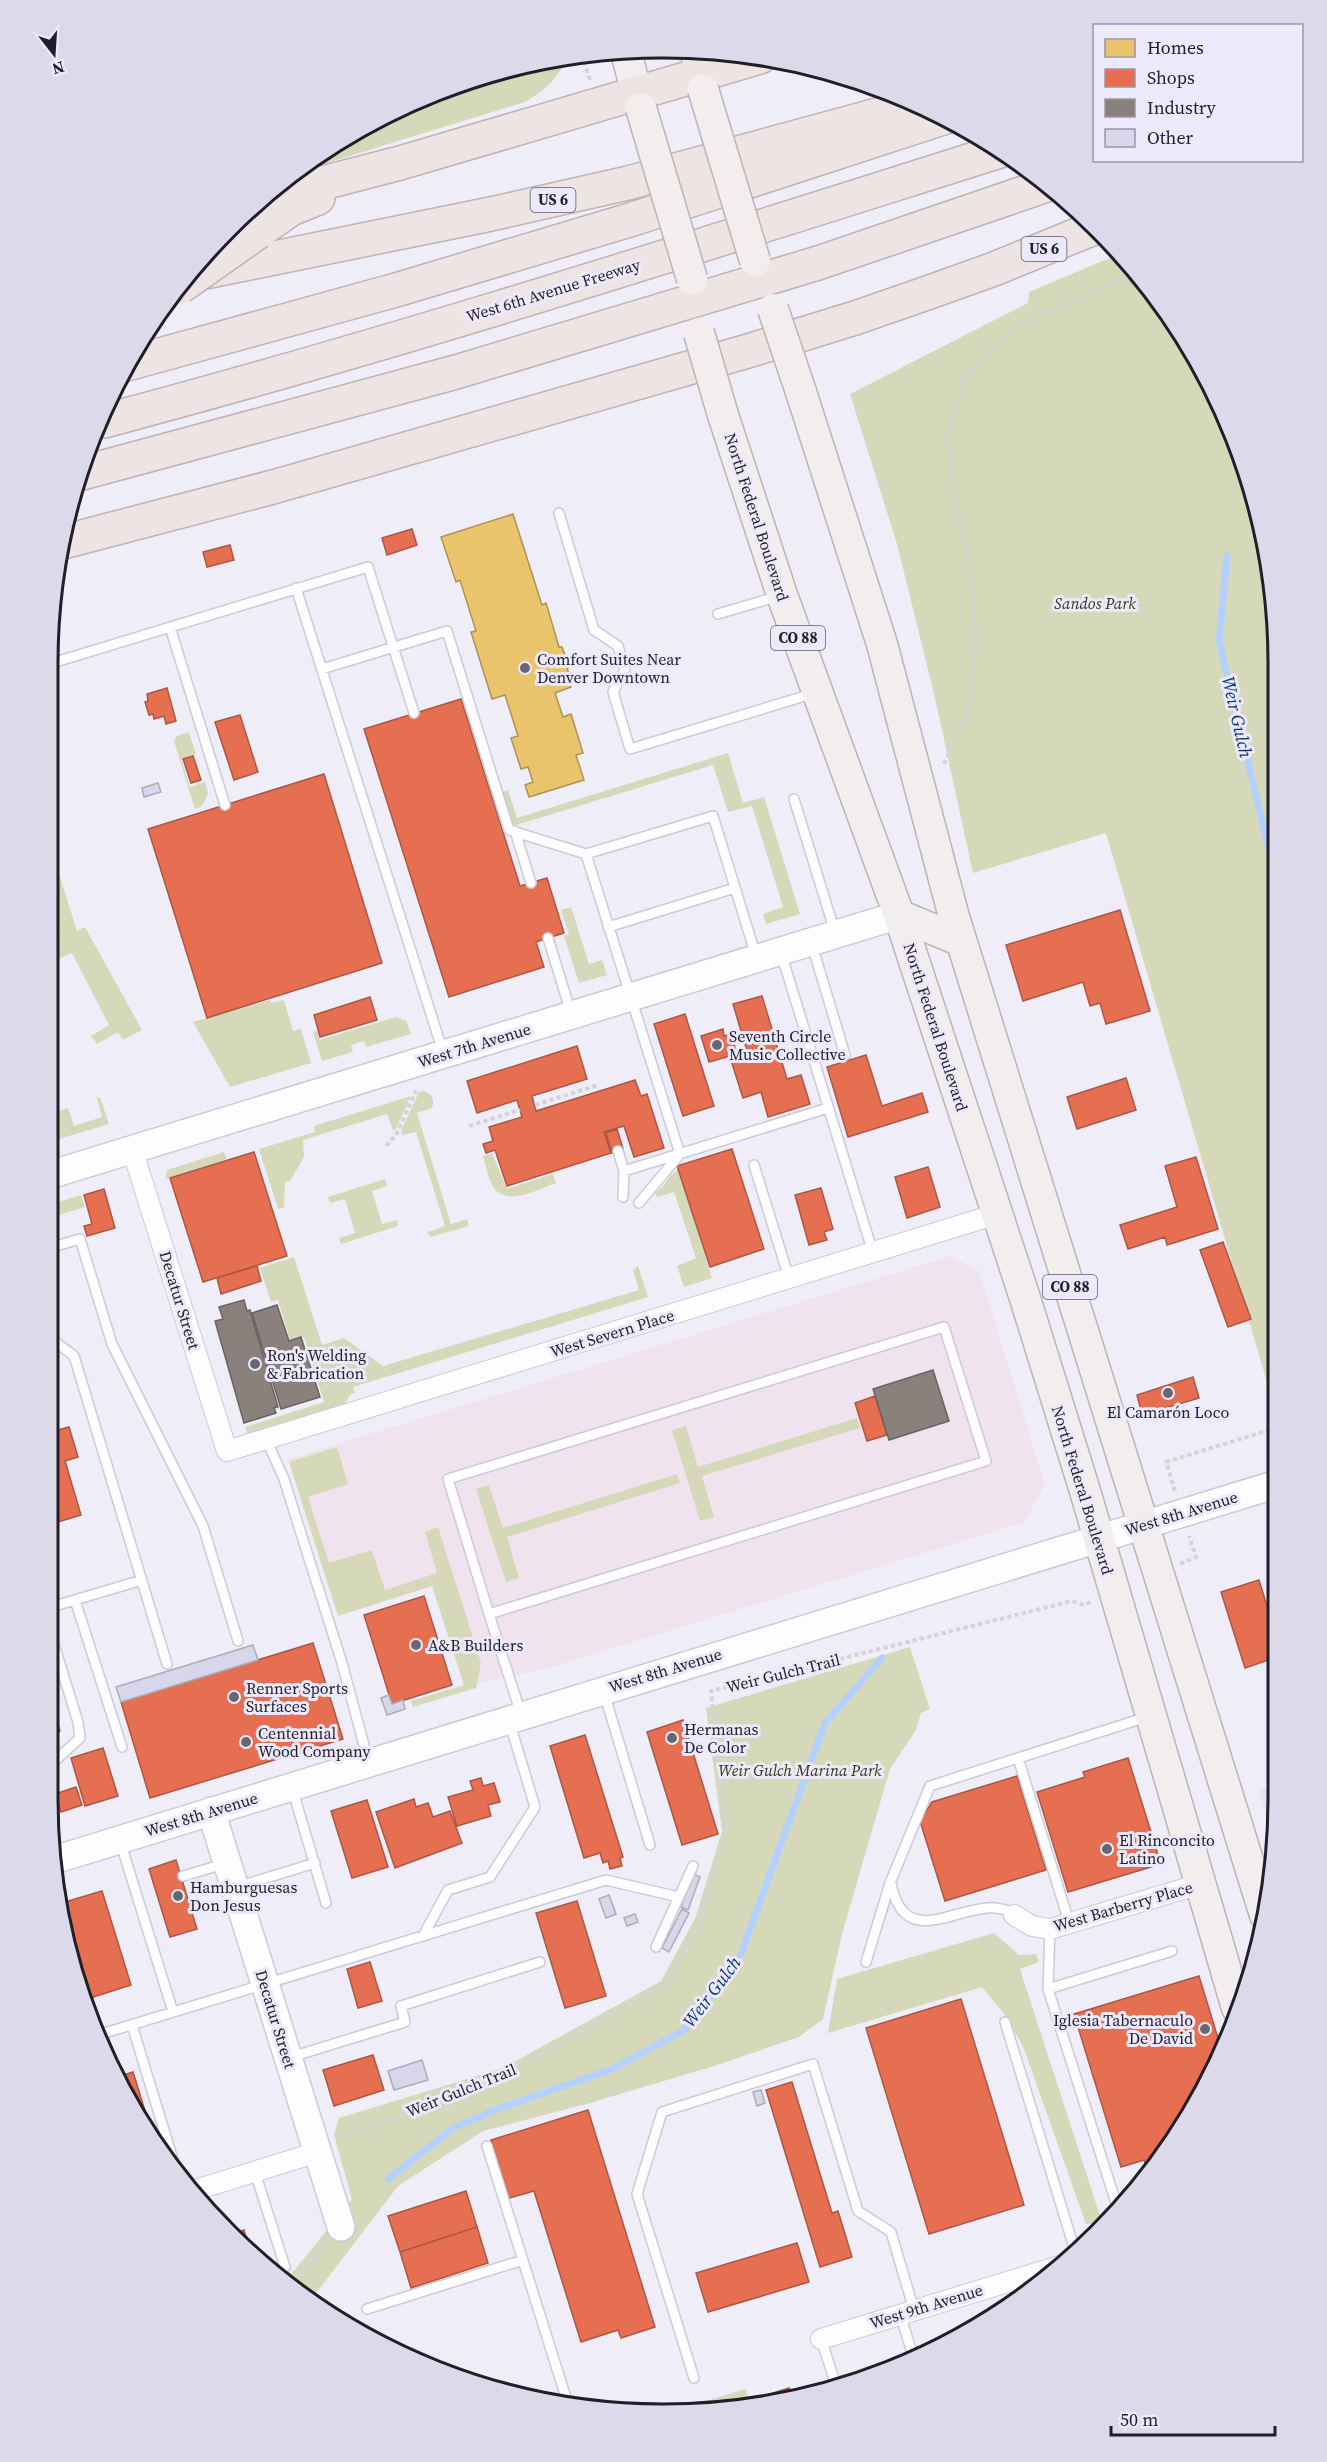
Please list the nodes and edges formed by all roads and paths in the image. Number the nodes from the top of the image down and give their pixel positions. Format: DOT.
graph roads {
  1 [pos="628,60"];
  2 [pos="734,63"];
  3 [pos="700,71"];
  4 [pos="639,100"];
  5 [pos="902,108"];
  6 [pos="932,122"];
  7 [pos="990,154"];
  8 [pos="400,163"];
  9 [pos="1036,188"];
  10 [pos="284,193"];
  11 [pos="1086,231"];
  12 [pos="207,268"];
  13 [pos="202,273"];
  14 [pos="1128,277"];
  15 [pos="762,280"];
  16 [pos="694,300"];
  17 [pos="140,360"];
  18 [pos="111,419"];
  19 [pos="91,470"];
  20 [pos="559,513"];
  21 [pos="71,540"];
  22 [pos="297,588"];
  23 [pos="782,595"];
  24 [pos="718,614"];
  25 [pos="170,627"];
  26 [pos="393,647"];
  27 [pos="58,661"];
  28 [pos="322,669"];
  29 [pos="819,692"];
  30 [pos="414,713"];
  31 [pos="944,764"];
  32 [pos="794,799"];
  33 [pos="225,805"];
  34 [pos="515,831"];
  35 [pos="586,854"];
  36 [pos="531,883"];
  37 [pos="735,888"];
  38 [pos="899,915"];
  39 [pos="608,927"];
  40 [pos="548,938"];
  41 [pos="823,938"];
  42 [pos="962,941"];
  43 [pos="769,955"];
  44 [pos="629,997"];
  45 [pos="572,1015"];
  46 [pos="444,1054"];
  47 [pos="845,1055"];
  48 [pos="598,1085"];
  49 [pos="416,1091"];
  50 [pos="535,1105"];
  51 [pos="828,1108"];
  52 [pos="520,1110"];
  53 [pos="469,1126"];
  54 [pos="386,1146"];
  55 [pos="132,1149"];
  56 [pos="618,1151"];
  57 [pos="680,1154"];
  58 [pos="754,1165"];
  59 [pos="624,1171"];
  60 [pos="58,1172"];
  61 [pos="623,1197"];
  62 [pos="639,1203"];
  63 [pos="997,1214"];
  64 [pos="58,1245"];
  65 [pos="873,1253"];
  66 [pos="789,1278"];
  67 [pos="58,1344"];
  68 [pos="1268,1430"];
  69 [pos="266,1439"];
  70 [pos="227,1451"];
  71 [pos="1166,1462"];
  72 [pos="1268,1487"];
  73 [pos="1144,1524"];
  74 [pos="1098,1538"];
  75 [pos="1196,1557"];
  76 [pos="1183,1563"];
  77 [pos="141,1580"];
  78 [pos="75,1600"];
  79 [pos="58,1605"];
  80 [pos="1084,1605"];
  81 [pos="489,1614"];
  82 [pos="238,1641"];
  83 [pos="58,1657"];
  84 [pos="167,1664"];
  85 [pos="603,1689"];
  86 [pos="1151,1716"];
  87 [pos="515,1717"];
  88 [pos="122,1747"];
  89 [pos="58,1758"];
  90 [pos="1018,1758"];
  91 [pos="368,1762"];
  92 [pos="291,1786"];
  93 [pos="211,1811"];
  94 [pos="120,1839"];
  95 [pos="650,1845"];
  96 [pos="62,1857"];
  97 [pos="315,1863"];
  98 [pos="693,1866"];
  99 [pos="231,1875"];
  100 [pos="183,1876"];
  101 [pos="890,1883"];
  102 [pos="1200,1884"];
  103 [pos="1261,1893"];
  104 [pos="679,1897"];
  105 [pos="327,1903"];
  106 [pos="1014,1915"];
  107 [pos="1070,1925"];
  108 [pos="1050,1929"];
  109 [pos="423,1936"];
  110 [pos="656,1947"];
  111 [pos="1172,1951"];
  112 [pos="540,1962"];
  113 [pos="866,1962"];
  114 [pos="265,1984"];
  115 [pos="1048,1989"];
  116 [pos="1234,1998"];
  117 [pos="173,2012"];
  118 [pos="1005,2022"];
  119 [pos="132,2025"];
  120 [pos="106,2033"];
  121 [pos="288,2057"];
  122 [pos="341,2138"];
  123 [pos="487,2146"];
  124 [pos="169,2147"];
  125 [pos="318,2152"];
  126 [pos="255,2172"];
  127 [pos="202,2188"];
  128 [pos="1114,2201"];
  129 [pos="341,2227"];
  130 [pos="1073,2243"];
  131 [pos="523,2260"];
  132 [pos="285,2267"];
  133 [pos="1039,2272"];
  134 [pos="296,2279"];
  135 [pos="1012,2280"];
  136 [pos="1015,2291"];
  137 [pos="367,2309"];
  138 [pos="907,2312"];
  139 [pos="821,2339"];
  140 [pos="913,2349"];
  141 [pos="694,2378"];
  142 [pos="834,2379"];
  143 [pos="565,2395"];
  1 -- 4 [label="main road, North Federal Boulevard / CO 88"];
  2 -- 3 [label="highway"];
  3 -- 4 [label="highway"];
  3 -- 15 [label="main road, CO 88, bridge"];
  4 -- 8 [label="highway"];
  4 -- 16 [label="main road, North Federal Boulevard / CO 88, bridge"];
  5 -- 13 [label="highway, US 6"];
  6 -- 17 [label="highway"];
  7 -- 18 [label="highway, West 6th Avenue Freeway"];
  8 -- 10 [label="highway"];
  8 -- 12 [label="highway, bridge"];
  9 -- 15 [label="highway"];
  11 -- 21 [label="highway, US 6"];
  14 -- 31 [label="path"];
  15 -- 16 [label="highway"];
  15 -- 42 [label="main road, CO 88, bridge"];
  16 -- 19 [label="highway"];
  16 -- 23 [label="main road, North Federal Boulevard / CO 88, bridge"];
  20 -- 29 [label="lane"];
  22 -- 25 [label="lane"];
  22 -- 26 [label="lane"];
  22 -- 28 [label="lane"];
  23 -- 24 [label="lane"];
  23 -- 29 [label="main road, North Federal Boulevard / CO 88"];
  25 -- 27 [label="lane"];
  25 -- 33 [label="lane"];
  26 -- 28 [label="lane"];
  26 -- 30 [label="lane"];
  26 -- 34 [label="lane"];
  28 -- 46 [label="lane"];
  29 -- 38 [label="main road, North Federal Boulevard / CO 88"];
  32 -- 41 [label="lane"];
  34 -- 35 [label="lane"];
  34 -- 36 [label="lane"];
  35 -- 37 [label="lane"];
  35 -- 39 [label="lane"];
  37 -- 39 [label="lane"];
  37 -- 43 [label="lane"];
  38 -- 41 [label="main road, West 7th Avenue"];
  38 -- 42 [label="main road"];
  38 -- 63 [label="main road, North Federal Boulevard"];
  39 -- 44 [label="lane"];
  40 -- 45 [label="lane"];
  41 -- 43 [label="main road, West 7th Avenue"];
  41 -- 47 [label="lane"];
  42 -- 73 [label="main road, CO 88"];
  43 -- 44 [label="main road, West 7th Avenue"];
  43 -- 51 [label="lane"];
  44 -- 45 [label="main road, West 7th Avenue"];
  44 -- 57 [label="lane"];
  45 -- 46 [label="main road, West 7th Avenue"];
  46 -- 55 [label="main road, West 7th Avenue"];
  48 -- 50 [label="path"];
  49 -- 54 [label="path"];
  51 -- 57 [label="lane"];
  51 -- 65 [label="lane"];
  52 -- 53 [label="path"];
  55 -- 60 [label="main road, West 7th Avenue"];
  55 -- 70 [label="street, Decatur Street"];
  56 -- 59 [label="lane"];
  57 -- 59 [label="lane"];
  57 -- 62 [label="lane"];
  58 -- 66 [label="lane"];
  59 -- 61 [label="lane"];
  63 -- 65 [label="street, West Severn Place"];
  63 -- 74 [label="main road, North Federal Boulevard"];
  64 -- 82 [label="lane"];
  65 -- 66 [label="street, West Severn Place"];
  66 -- 69 [label="street, West Severn Place"];
  67 -- 77 [label="lane"];
  68 -- 71 [label="path"];
  69 -- 70 [label="street, West Severn Place"];
  69 -- 91 [label="lane"];
  72 -- 73 [label="main road, West 8th Avenue"];
  73 -- 74 [label="main road, West 8th Avenue"];
  73 -- 103 [label="main road, CO 88"];
  74 -- 85 [label="main road, West 8th Avenue"];
  74 -- 86 [label="main road, North Federal Boulevard"];
  75 -- 76 [label="path"];
  77 -- 78 [label="lane"];
  77 -- 84 [label="lane"];
  78 -- 79 [label="lane"];
  78 -- 88 [label="lane"];
  80 -- 122 [label="path, Weir Gulch Trail"];
  81 -- 81 [label="lane"];
  81 -- 87 [label="lane"];
  83 -- 89 [label="lane"];
  85 -- 87 [label="main road, West 8th Avenue"];
  85 -- 95 [label="lane"];
  86 -- 90 [label="lane"];
  86 -- 102 [label="main road, North Federal Boulevard"];
  87 -- 91 [label="main road, West 8th Avenue"];
  87 -- 109 [label="lane"];
  90 -- 101 [label="lane"];
  90 -- 107 [label="lane"];
  91 -- 92 [label="main road, West 8th Avenue"];
  92 -- 93 [label="main road, West 8th Avenue"];
  92 -- 97 [label="lane"];
  93 -- 94 [label="main road, West 8th Avenue"];
  93 -- 99 [label="main road, Decatur Street"];
  94 -- 96 [label="main road, West 8th Avenue"];
  94 -- 117 [label="lane"];
  97 -- 99 [label="lane"];
  97 -- 105 [label="lane"];
  98 -- 104 [label="lane"];
  99 -- 100 [label="lane"];
  99 -- 114 [label="main road, Decatur Street"];
  101 -- 106 [label="lane"];
  101 -- 113 [label="lane"];
  102 -- 107 [label="street, West Barberry Place"];
  102 -- 116 [label="main road, North Federal Boulevard"];
  104 -- 109 [label="lane"];
  104 -- 110 [label="lane"];
  106 -- 108 [label="street, West Barberry Place"];
  107 -- 108 [label="street, West Barberry Place"];
  108 -- 115 [label="lane"];
  109 -- 114 [label="lane"];
  111 -- 115 [label="lane"];
  112 -- 121 [label="lane"];
  114 -- 117 [label="lane"];
  114 -- 121 [label="main road, Decatur Street"];
  115 -- 128 [label="lane"];
  117 -- 119 [label="lane"];
  118 -- 130 [label="lane"];
  119 -- 120 [label="lane"];
  119 -- 124 [label="lane"];
  121 -- 125 [label="main road, Decatur Street"];
  123 -- 131 [label="lane"];
  125 -- 126 [label="street"];
  125 -- 129 [label="main road, Decatur Street"];
  126 -- 127 [label="street"];
  126 -- 132 [label="lane"];
  129 -- 134 [label="path"];
  131 -- 137 [label="lane"];
  131 -- 143 [label="lane"];
  133 -- 135 [label="street, West 9th Avenue"];
  135 -- 136 [label="lane"];
  135 -- 138 [label="street, West 9th Avenue"];
  138 -- 139 [label="street, West 9th Avenue"];
  138 -- 140 [label="lane"];
  138 -- 141 [label="lane"];
  139 -- 142 [label="lane"];
}
